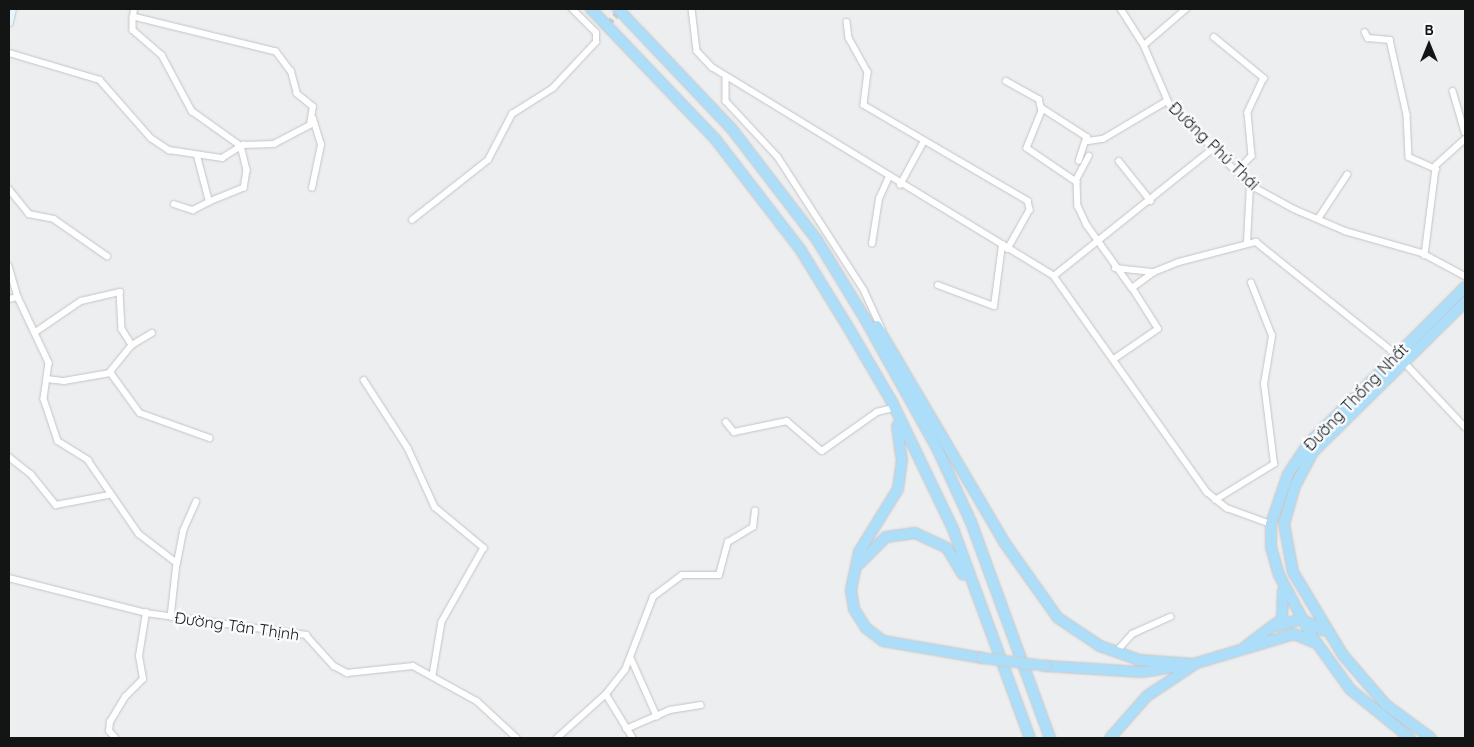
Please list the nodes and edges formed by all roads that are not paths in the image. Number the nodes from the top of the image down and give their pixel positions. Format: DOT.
graph roads {
  1 [pos="12,9"];
  2 [pos="134,9"];
  3 [pos="572,9"];
  4 [pos="591,9"];
  5 [pos="618,9"];
  6 [pos="692,9"];
  7 [pos="1122,9"];
  8 [pos="1186,9"];
  9 [pos="133,17"];
  10 [pos="9,22"];
  11 [pos="847,22"];
  12 [pos="603,30"];
  13 [pos="1365,32"];
  14 [pos="597,35"];
  15 [pos="1214,37"];
  16 [pos="1144,45"];
  17 [pos="9,53"];
  18 [pos="726,76"];
  19 [pos="1006,81"];
  20 [pos="1453,91"];
  21 [pos="1167,101"];
  22 [pos="1042,108"];
  23 [pos="312,119"];
  24 [pos="1465,132"];
  25 [pos="1465,139"];
  26 [pos="924,141"];
  27 [pos="1088,141"];
  28 [pos="241,146"];
  29 [pos="1216,146"];
  30 [pos="197,156"];
  31 [pos="1089,156"];
  32 [pos="1119,161"];
  33 [pos="1079,162"];
  34 [pos="1435,166"];
  35 [pos="1238,171"];
  36 [pos="1347,174"];
  37 [pos="889,177"];
  38 [pos="1076,180"];
  39 [pos="900,184"];
  40 [pos="1250,185"];
  41 [pos="312,188"];
  42 [pos="9,189"];
  43 [pos="1151,201"];
  44 [pos="209,202"];
  45 [pos="174,204"];
  46 [pos="1318,219"];
  47 [pos="412,220"];
  48 [pos="817,240"];
  49 [pos="1247,242"];
  50 [pos="872,244"];
  51 [pos="1099,244"];
  52 [pos="1002,245"];
  53 [pos="1008,250"];
  54 [pos="1425,255"];
  55 [pos="107,256"];
  56 [pos="9,266"];
  57 [pos="1115,268"];
  58 [pos="1154,272"];
  59 [pos="1054,276"];
  60 [pos="1465,276"];
  61 [pos="1251,283"];
  62 [pos="938,285"];
  63 [pos="1465,287"];
  64 [pos="1132,288"];
  65 [pos="18,297"];
  66 [pos="9,299"];
  67 [pos="1465,302"];
  68 [pos="848,327"];
  69 [pos="37,331"];
  70 [pos="152,333"];
  71 [pos="132,345"];
  72 [pos="890,347"];
  73 [pos="1114,359"];
  74 [pos="1401,359"];
  75 [pos="109,373"];
  76 [pos="47,379"];
  77 [pos="364,380"];
  78 [pos="889,410"];
  79 [pos="726,422"];
  80 [pos="1465,427"];
  81 [pos="210,438"];
  82 [pos="9,457"];
  83 [pos="109,495"];
  84 [pos="1214,500"];
  85 [pos="196,502"];
  86 [pos="755,511"];
  87 [pos="1271,524"];
  88 [pos="1284,524"];
  89 [pos="177,563"];
  90 [pos="852,573"];
  91 [pos="1279,575"];
  92 [pos="9,578"];
  93 [pos="1298,582"];
  94 [pos="146,614"];
  95 [pos="171,617"];
  96 [pos="1170,618"];
  97 [pos="1301,619"];
  98 [pos="1271,628"];
  99 [pos="1278,640"];
  100 [pos="1333,640"];
  101 [pos="1320,648"];
  102 [pos="1242,649"];
  103 [pos="1116,652"];
  104 [pos="631,658"];
  105 [pos="1195,664"];
  106 [pos="433,675"];
  107 [pos="606,694"];
  108 [pos="701,705"];
  109 [pos="657,716"];
  110 [pos="626,729"];
  111 [pos="115,738"];
  112 [pos="518,738"];
  113 [pos="557,738"];
  114 [pos="633,738"];
  115 [pos="1028,738"];
  116 [pos="1050,738"];
  117 [pos="1110,738"];
  118 [pos="1410,738"];
  119 [pos="1431,738"];
  1 -- 10 [label="main road"];
  2 -- 9 [label="street"];
  3 -- 14 [label="street"];
  4 -- 68 [label="highway"];
  5 -- 48 [label="highway"];
  6 -- 18 [label="street"];
  7 -- 16 [label="street, Đường Phú Thái"];
  8 -- 16 [label="street"];
  9 -- 23 [label="street"];
  9 -- 28 [label="street"];
  11 -- 26 [label="street"];
  12 -- 14 [label="street"];
  13 -- 34 [label="street"];
  14 -- 47 [label="street"];
  15 -- 35 [label="street"];
  16 -- 21 [label="street, Đường Phú Thái"];
  17 -- 30 [label="street"];
  18 -- 37 [label="street"];
  18 -- 72 [label="street"];
  19 -- 22 [label="street"];
  20 -- 24 [label="street"];
  21 -- 27 [label="street"];
  21 -- 29 [label="street, Đường Phú Thái"];
  22 -- 27 [label="street"];
  22 -- 38 [label="street"];
  23 -- 28 [label="street"];
  23 -- 41 [label="street"];
  25 -- 34 [label="street"];
  26 -- 39 [label="street"];
  26 -- 53 [label="street"];
  27 -- 33 [label="street"];
  28 -- 30 [label="street"];
  28 -- 44 [label="street"];
  29 -- 35 [label="street, Đường Phú Thái"];
  29 -- 43 [label="street"];
  30 -- 44 [label="street"];
  31 -- 38 [label="street"];
  32 -- 43 [label="street"];
  34 -- 54 [label="street"];
  35 -- 40 [label="street, Đường Phú Thái"];
  36 -- 46 [label="street"];
  37 -- 39 [label="street"];
  37 -- 50 [label="street"];
  38 -- 51 [label="street"];
  39 -- 52 [label="street"];
  40 -- 46 [label="street, Đường Phú Thái"];
  40 -- 49 [label="street"];
  42 -- 55 [label="street"];
  43 -- 51 [label="street"];
  44 -- 45 [label="street"];
  46 -- 54 [label="street, Đường Phú Thái"];
  48 -- 72 [label="highway"];
  48 -- 116 [label="highway"];
  49 -- 58 [label="street"];
  49 -- 74 [label="street"];
  51 -- 57 [label="street"];
  51 -- 59 [label="street"];
  52 -- 53 [label="street"];
  52 -- 62 [label="street"];
  53 -- 59 [label="street"];
  54 -- 60 [label="street, Đường Phú Thái"];
  56 -- 65 [label="street"];
  57 -- 58 [label="street"];
  57 -- 64 [label="street"];
  58 -- 64 [label="street"];
  59 -- 73 [label="street"];
  61 -- 84 [label="street"];
  63 -- 74 [label="highway, Đường Thống Nhất"];
  64 -- 73 [label="street"];
  65 -- 66 [label="street"];
  65 -- 69 [label="street"];
  67 -- 74 [label="highway, Đường Thống Nhất"];
  68 -- 78 [label="highway"];
  68 -- 115 [label="highway"];
  69 -- 71 [label="street"];
  69 -- 76 [label="street"];
  70 -- 71 [label="street"];
  71 -- 75 [label="street"];
  72 -- 103 [label="highway"];
  73 -- 84 [label="street"];
  74 -- 80 [label="street"];
  74 -- 87 [label="highway, Đường Thống Nhất"];
  74 -- 88 [label="highway, Đường Thống Nhất"];
  75 -- 76 [label="street"];
  75 -- 81 [label="street"];
  76 -- 83 [label="street"];
  77 -- 106 [label="street"];
  78 -- 79 [label="street"];
  78 -- 90 [label="highway"];
  82 -- 83 [label="street"];
  83 -- 89 [label="street"];
  84 -- 87 [label="street"];
  85 -- 89 [label="street"];
  86 -- 104 [label="street"];
  87 -- 88 [label="highway"];
  87 -- 91 [label="highway, Đường Thống Nhất"];
  88 -- 93 [label="highway"];
  89 -- 95 [label="street"];
  90 -- 105 [label="highway, bridge"];
  90 -- 115 [label="highway"];
  91 -- 97 [label="highway"];
  91 -- 98 [label="highway"];
  92 -- 94 [label="street, Đường Tân Thịnh"];
  93 -- 97 [label="highway"];
  93 -- 100 [label="highway"];
  94 -- 95 [label="street, Đường Tân Thịnh"];
  94 -- 111 [label="street"];
  95 -- 106 [label="street, Đường Tân Thịnh"];
  96 -- 103 [label="street"];
  97 -- 98 [label="highway"];
  97 -- 99 [label="highway"];
  97 -- 100 [label="highway"];
  97 -- 101 [label="highway"];
  98 -- 102 [label="highway"];
  99 -- 101 [label="highway"];
  99 -- 102 [label="highway"];
  100 -- 119 [label="highway"];
  101 -- 118 [label="highway"];
  102 -- 105 [label="highway"];
  103 -- 105 [label="highway"];
  104 -- 107 [label="street"];
  104 -- 109 [label="street"];
  105 -- 117 [label="highway"];
  106 -- 112 [label="street, Đường Tân Thịnh"];
  107 -- 110 [label="street"];
  107 -- 113 [label="street"];
  108 -- 109 [label="street"];
  109 -- 110 [label="street"];
  110 -- 114 [label="street"];
}
